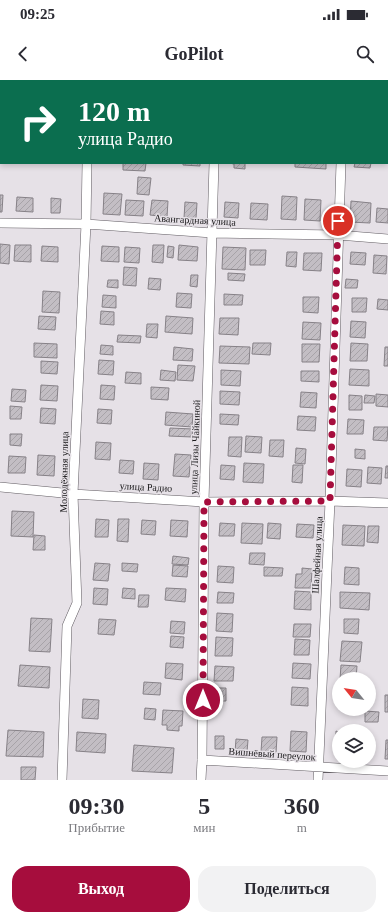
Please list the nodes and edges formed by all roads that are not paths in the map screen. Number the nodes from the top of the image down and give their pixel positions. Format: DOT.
graph roads {
  1 [pos="87,164"];
  2 [pos="214,164"];
  3 [pos="341,164"];
  4 [pos="0,223"];
  5 [pos="86,224"];
  6 [pos="212,233"];
  7 [pos="338,236"];
  8 [pos="388,239"];
  9 [pos="0,487"];
  10 [pos="73,494"];
  11 [pos="330,501"];
  12 [pos="204,502"];
  13 [pos="388,504"];
  14 [pos="202,760"];
  15 [pos="318,768"];
  16 [pos="388,771"];
  17 [pos="62,780"];
  18 [pos="201,780"];
  19 [pos="318,780"];
  1 -- 5 [label="street, Молодёжная улица"];
  2 -- 6 [label="street, улица Лизы Чайкиной"];
  3 -- 7 [label="street, Шалфейная улица"];
  4 -- 5 [label="street, Авангардная улица"];
  5 -- 6 [label="street, Авангардная улица"];
  5 -- 10 [label="street, Молодёжная улица"];
  6 -- 7 [label="street, Авангардная улица"];
  6 -- 12 [label="street, улица Лизы Чайкиной"];
  7 -- 8 [label="street, Авангардная улица"];
  7 -- 11 [label="street, Шалфейная улица"];
  9 -- 10 [label="street, улица Радио"];
  10 -- 12 [label="street, улица Радио"];
  10 -- 17 [label="street, Молодёжная улица"];
  11 -- 12 [label="street, улица Радио"];
  11 -- 13 [label="street, улица Радио"];
  11 -- 15 [label="street, Шалфейная улица"];
  12 -- 14 [label="street, улица Лизы Чайкиной"];
  14 -- 15 [label="street, Вишнёвый переулок"];
  14 -- 18 [label="street, улица Лизы Чайкиной"];
  15 -- 16 [label="street, Вишнёвый переулок"];
  15 -- 19 [label="street, Шалфейная улица"];
}
